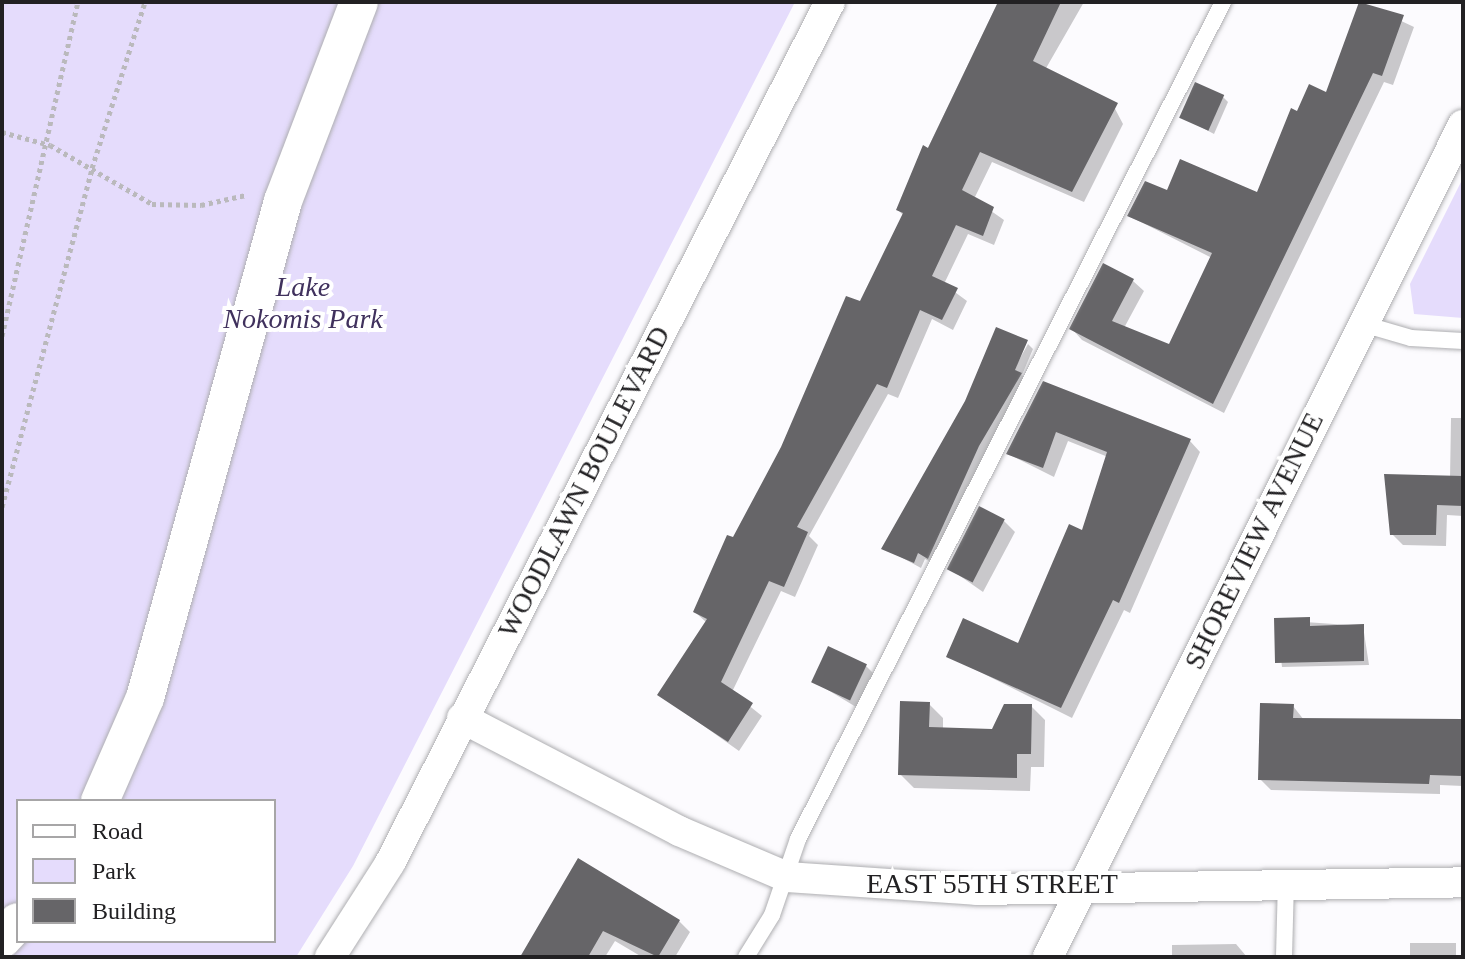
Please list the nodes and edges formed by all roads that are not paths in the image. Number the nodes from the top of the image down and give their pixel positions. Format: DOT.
graph roads {
  1 [pos="359,2"];
  2 [pos="830,2"];
  3 [pos="1223,2"];
  4 [pos="1463,125"];
  5 [pos="1363,324"];
  6 [pos="1463,341"];
  7 [pos="462,718"];
  8 [pos="101,799"];
  9 [pos="787,877"];
  10 [pos="1286,882"];
  11 [pos="1463,882"];
  12 [pos="1083,884"];
  13 [pos="16,924"];
  14 [pos="2,939"];
  15 [pos="330,957"];
  16 [pos="746,957"];
  17 [pos="1048,957"];
  18 [pos="1284,957"];
  1 -- 8 [label="street"];
  2 -- 7 [label="street, WOODLAWN BOULEVARD"];
  3 -- 9 [label="lane"];
  4 -- 5 [label="street, SHOREVIEW AVENUE"];
  5 -- 6 [label="lane"];
  5 -- 12 [label="street, SHOREVIEW AVENUE"];
  7 -- 9 [label="street, EAST 55TH STREET"];
  7 -- 15 [label="street, WOODLAWN BOULEVARD"];
  9 -- 12 [label="street, EAST 55TH STREET"];
  9 -- 16 [label="lane"];
  10 -- 11 [label="street, EAST 55TH STREET"];
  10 -- 12 [label="street, EAST 55TH STREET"];
  10 -- 18 [label="lane"];
  12 -- 17 [label="street, SHOREVIEW AVENUE"];
  13 -- 14 [label="street"];
}
